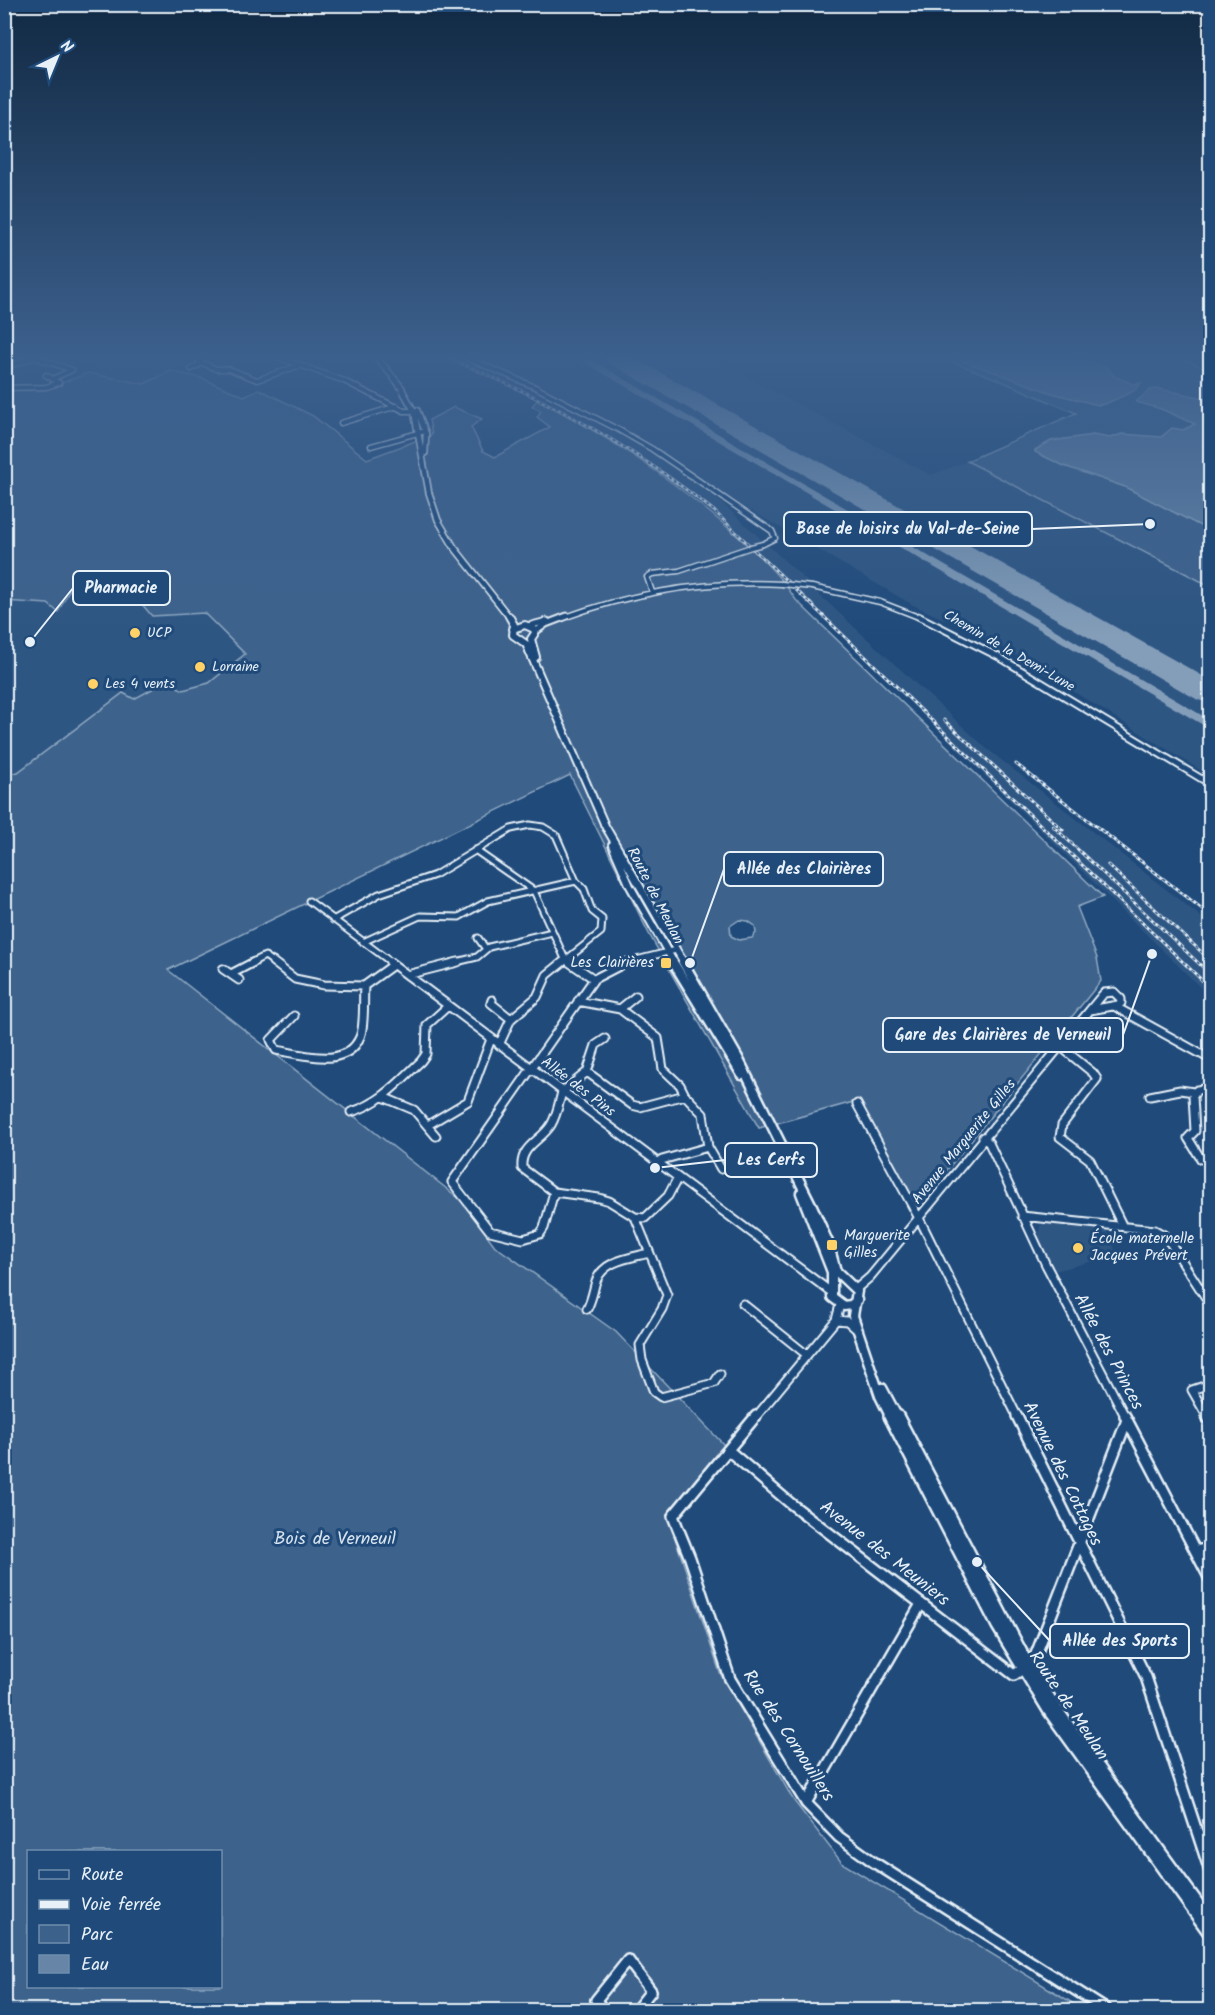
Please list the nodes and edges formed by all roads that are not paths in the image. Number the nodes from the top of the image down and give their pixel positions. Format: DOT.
graph roads {
  1 [pos="422,449"];
  2 [pos="426,449"];
  3 [pos="652,449"];
  4 [pos="423,457"];
  5 [pos="477,574"];
  6 [pos="652,590"];
  7 [pos="527,626"];
  8 [pos="513,629"];
  9 [pos="534,634"];
  10 [pos="519,638"];
  11 [pos="551,700"];
  12 [pos="1210,784"];
  13 [pos="604,824"];
  14 [pos="475,850"];
  15 [pos="576,881"];
  16 [pos="534,891"];
  17 [pos="309,902"];
  18 [pos="333,920"];
  19 [pos="552,932"];
  20 [pos="478,938"];
  21 [pos="363,942"];
  22 [pos="675,948"];
  23 [pos="486,949"];
  24 [pos="666,950"];
  25 [pos="565,959"];
  26 [pos="393,964"];
  27 [pos="223,969"];
  28 [pos="231,974"];
  29 [pos="407,975"];
  30 [pos="594,979"];
  31 [pos="239,980"];
  32 [pos="364,986"];
  33 [pos="1102,995"];
  34 [pos="636,996"];
  35 [pos="492,1000"];
  36 [pos="578,1001"];
  37 [pos="1122,1001"];
  38 [pos="448,1006"];
  39 [pos="1111,1006"];
  40 [pos="620,1009"];
  41 [pos="1090,1010"];
  42 [pos="294,1016"];
  43 [pos="511,1019"];
  44 [pos="1143,1021"];
  45 [pos="491,1039"];
  46 [pos="604,1040"];
  47 [pos="500,1045"];
  48 [pos="1060,1046"];
  49 [pos="1210,1059"];
  50 [pos="531,1069"];
  51 [pos="587,1072"];
  52 [pos="1210,1088"];
  53 [pos="562,1092"];
  54 [pos="1194,1092"];
  55 [pos="685,1095"];
  56 [pos="1150,1096"];
  57 [pos="383,1097"];
  58 [pos="759,1101"];
  59 [pos="857,1104"];
  60 [pos="351,1112"];
  61 [pos="428,1125"];
  62 [pos="436,1136"];
  63 [pos="983,1137"];
  64 [pos="708,1147"];
  65 [pos="1201,1159"];
  66 [pos="791,1163"];
  67 [pos="658,1164"];
  68 [pos="721,1169"];
  69 [pos="677,1179"];
  70 [pos="554,1192"];
  71 [pos="1022,1216"];
  72 [pos="635,1217"];
  73 [pos="919,1218"];
  74 [pos="1122,1225"];
  75 [pos="649,1254"];
  76 [pos="847,1282"];
  77 [pos="831,1290"];
  78 [pos="857,1294"];
  79 [pos="743,1304"];
  80 [pos="1210,1304"];
  81 [pos="841,1305"];
  82 [pos="587,1309"];
  83 [pos="854,1318"];
  84 [pos="836,1320"];
  85 [pos="857,1330"];
  86 [pos="807,1355"];
  87 [pos="720,1374"];
  88 [pos="1210,1384"];
  89 [pos="1127,1420"];
  90 [pos="1210,1421"];
  91 [pos="728,1450"];
  92 [pos="1080,1543"];
  93 [pos="1210,1548"];
  94 [pos="1196,1551"];
  95 [pos="1210,1579"];
  96 [pos="921,1604"];
  97 [pos="1025,1668"];
  98 [pos="806,1803"];
  99 [pos="1210,1871"];
  100 [pos="1210,1921"];
  101 [pos="1210,1934"];
  102 [pos="603,2010"];
  103 [pos="636,2010"];
  104 [pos="1107,2010"];
  1 -- 4 [label="main road"];
  2 -- 4 [label="main road"];
  3 -- 6 [label="street, bridge"];
  4 -- 5 [label="main road"];
  5 -- 7 [label="main road"];
  5 -- 8 [label="main road, Route de Meulan"];
  6 -- 7 [label="street"];
  6 -- 9 [label="street, Chemin de la Demi-Lune"];
  6 -- 12 [label="street, Chemin de la Demi-Lune, bridge"];
  7 -- 8 [label="main road"];
  7 -- 9 [label="main road"];
  8 -- 10 [label="main road, Route de Meulan"];
  9 -- 10 [label="main road"];
  9 -- 11 [label="main road, Route de Meulan"];
  10 -- 11 [label="main road, Route de Meulan"];
  11 -- 13 [label="main road, Route de Meulan"];
  13 -- 22 [label="main road, Route de Meulan"];
  13 -- 24 [label="main road, Route de Meulan"];
  14 -- 15 [label="street"];
  14 -- 16 [label="street"];
  14 -- 18 [label="street"];
  15 -- 16 [label="street"];
  15 -- 25 [label="street"];
  16 -- 19 [label="street"];
  16 -- 21 [label="street"];
  17 -- 18 [label="street, Allée des Pins"];
  18 -- 21 [label="street, Allée des Pins"];
  19 -- 23 [label="street"];
  19 -- 25 [label="street"];
  20 -- 23 [label="street"];
  21 -- 26 [label="street, Allée des Pins"];
  22 -- 24 [label="street"];
  22 -- 58 [label="main road, Route de Meulan"];
  23 -- 29 [label="street"];
  24 -- 30 [label="street"];
  24 -- 58 [label="main road, Route de Meulan"];
  25 -- 30 [label="street"];
  25 -- 43 [label="street"];
  26 -- 29 [label="street, Allée des Pins"];
  26 -- 32 [label="street"];
  27 -- 28 [label="street"];
  28 -- 31 [label="street"];
  28 -- 32 [label="street"];
  29 -- 38 [label="street, Allée des Pins"];
  30 -- 36 [label="street"];
  32 -- 42 [label="street"];
  33 -- 37 [label="street"];
  33 -- 39 [label="street"];
  33 -- 41 [label="street, Avenue Marguerite Gilles"];
  34 -- 40 [label="street"];
  35 -- 43 [label="street"];
  36 -- 40 [label="street"];
  36 -- 50 [label="street"];
  37 -- 39 [label="street"];
  37 -- 44 [label="street"];
  38 -- 45 [label="street, Allée des Pins"];
  38 -- 57 [label="street"];
  39 -- 41 [label="street"];
  39 -- 44 [label="street"];
  40 -- 55 [label="street"];
  41 -- 48 [label="street, Avenue Marguerite Gilles"];
  43 -- 47 [label="street"];
  44 -- 49 [label="street"];
  45 -- 47 [label="street, Allée des Pins"];
  45 -- 61 [label="street"];
  46 -- 51 [label="street"];
  47 -- 50 [label="street, Allée des Pins"];
  48 -- 63 [label="street, Avenue Marguerite Gilles"];
  48 -- 74 [label="street"];
  50 -- 53 [label="street, Allée des Pins"];
  50 -- 70 [label="street"];
  51 -- 53 [label="street"];
  51 -- 55 [label="street"];
  52 -- 54 [label="street"];
  53 -- 67 [label="street, Allée des Pins"];
  53 -- 70 [label="street"];
  54 -- 56 [label="street"];
  54 -- 65 [label="street"];
  55 -- 64 [label="street"];
  57 -- 60 [label="street"];
  57 -- 61 [label="street"];
  58 -- 66 [label="main road, Route de Meulan"];
  59 -- 73 [label="street, Avenue des Cottages"];
  61 -- 62 [label="street"];
  63 -- 71 [label="street, Allée des Princes"];
  63 -- 73 [label="street, Avenue Marguerite Gilles"];
  64 -- 67 [label="street"];
  64 -- 68 [label="street"];
  66 -- 76 [label="main road, Route de Meulan"];
  66 -- 77 [label="main road, Route de Meulan"];
  67 -- 69 [label="street, Allée des Pins"];
  69 -- 72 [label="street"];
  69 -- 77 [label="street, Allée des Pins"];
  70 -- 72 [label="street"];
  71 -- 74 [label="street"];
  71 -- 89 [label="street, Allée des Princes"];
  72 -- 75 [label="street"];
  73 -- 78 [label="street, Avenue Marguerite Gilles"];
  73 -- 92 [label="street, Avenue des Cottages"];
  74 -- 80 [label="street"];
  75 -- 82 [label="street"];
  75 -- 87 [label="street"];
  76 -- 77 [label="main road"];
  76 -- 78 [label="main road"];
  77 -- 81 [label="main road"];
  78 -- 81 [label="main road"];
  78 -- 83 [label="main road, Route de Meulan"];
  79 -- 86 [label="street"];
  81 -- 83 [label="main road"];
  81 -- 84 [label="street"];
  83 -- 85 [label="main road, Route de Meulan"];
  84 -- 85 [label="street"];
  84 -- 86 [label="street"];
  85 -- 97 [label="main road, Route de Meulan"];
  86 -- 91 [label="street"];
  88 -- 90 [label="street"];
  89 -- 92 [label="street"];
  89 -- 94 [label="street, Allée des Princes"];
  91 -- 96 [label="street, Avenue des Meuniers"];
  91 -- 98 [label="street, Rue des Cornouillers"];
  92 -- 97 [label="street"];
  92 -- 99 [label="street, Avenue des Cottages"];
  93 -- 94 [label="street"];
  94 -- 95 [label="street, Allée des Princes"];
  96 -- 97 [label="street, Avenue des Meuniers"];
  96 -- 98 [label="street"];
  97 -- 100 [label="main road, Route de Meulan"];
  97 -- 101 [label="main road, Route de Meulan"];
  98 -- 104 [label="street, Rue des Cornouillers"];
  102 -- 103 [label="street"];
}
